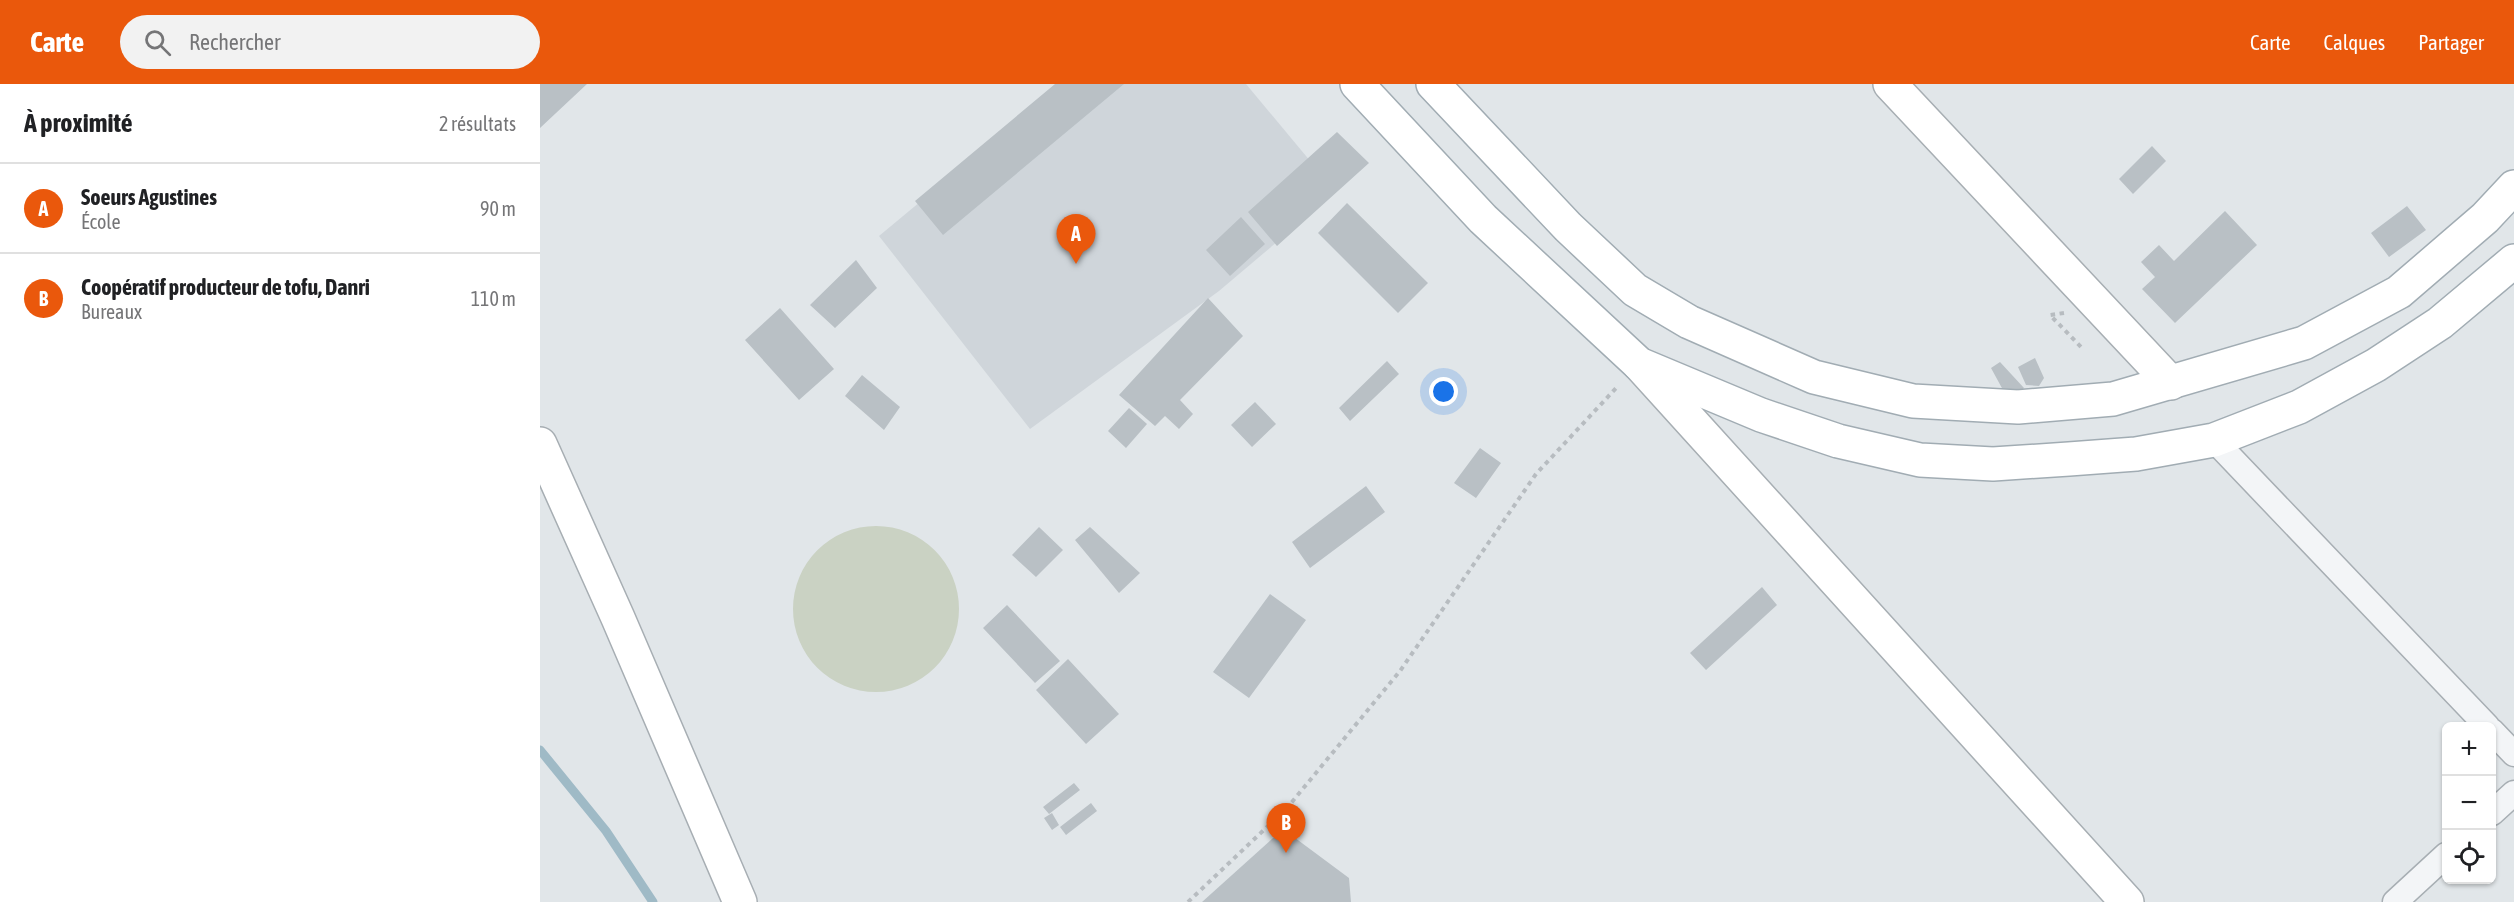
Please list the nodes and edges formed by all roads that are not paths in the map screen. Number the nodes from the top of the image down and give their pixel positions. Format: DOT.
graph roads {
  1 [pos="1357,84"];
  2 [pos="1433,84"];
  3 [pos="1890,84"];
  4 [pos="2514,188"];
  5 [pos="2514,261"];
  6 [pos="1639,364"];
  7 [pos="2171,383"];
  8 [pos="2214,440"];
  9 [pos="540,444"];
  10 [pos="2483,722"];
  11 [pos="2496,735"];
  12 [pos="2514,754"];
  13 [pos="2514,793"];
  14 [pos="2496,809"];
  15 [pos="2442,859"];
  16 [pos="740,902"];
  17 [pos="2127,902"];
  18 [pos="2395,902"];
  1 -- 6 [label="main road"];
  2 -- 7 [label="main road"];
  3 -- 7 [label="main road"];
  4 -- 7 [label="main road"];
  5 -- 8 [label="main road"];
  6 -- 8 [label="main road"];
  6 -- 17 [label="main road"];
  8 -- 10 [label="street"];
  9 -- 16 [label="main road"];
  11 -- 12 [label="street"];
  13 -- 14 [label="street"];
  15 -- 18 [label="street"];
}
